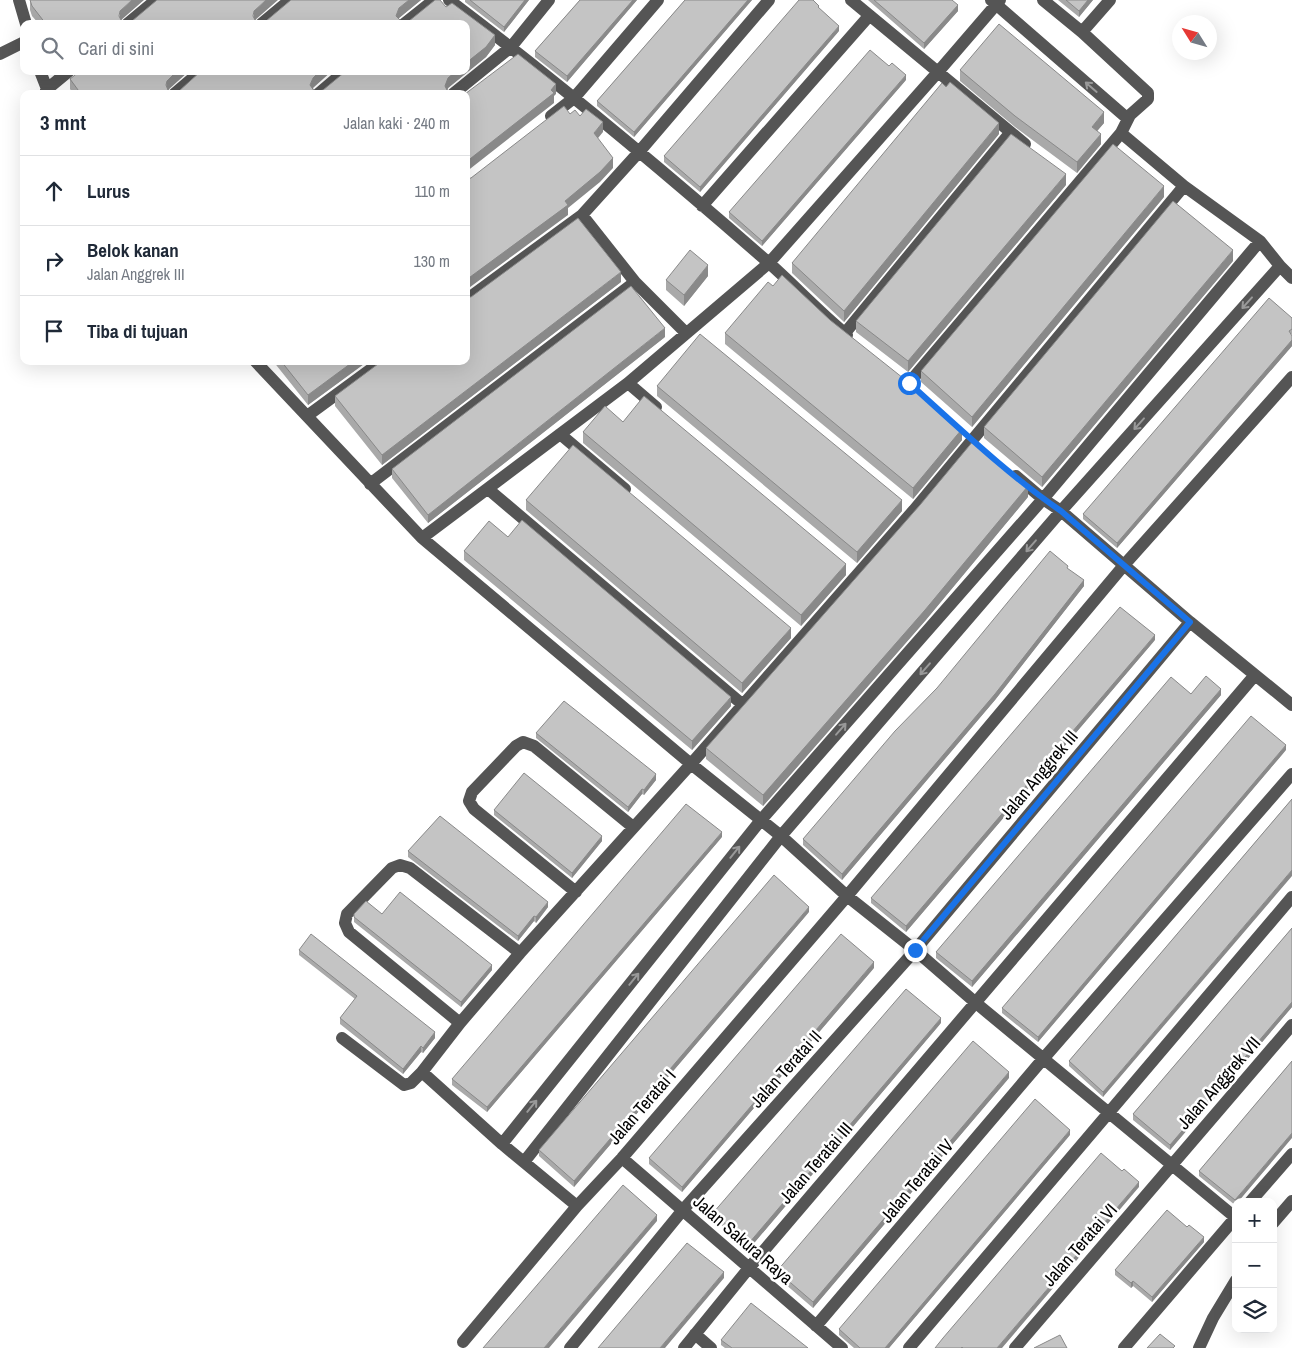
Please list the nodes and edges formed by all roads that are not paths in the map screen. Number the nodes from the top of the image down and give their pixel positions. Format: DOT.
graph roads {
  1 [pos="20,0"];
  2 [pos="156,0"];
  3 [pos="290,0"];
  4 [pos="434,0"];
  5 [pos="449,0"];
  6 [pos="549,0"];
  7 [pos="658,0"];
  8 [pos="769,0"];
  9 [pos="851,0"];
  10 [pos="1043,0"];
  11 [pos="1110,0"];
  12 [pos="996,2"];
  13 [pos="869,16"];
  14 [pos="25,20"];
  15 [pos="132,20"];
  16 [pos="265,20"];
  17 [pos="409,20"];
  18 [pos="1082,32"];
  19 [pos="20,44"];
  20 [pos="511,47"];
  21 [pos="0,54"];
  22 [pos="938,72"];
  23 [pos="41,75"];
  24 [pos="65,75"];
  25 [pos="197,75"];
  26 [pos="341,75"];
  27 [pos="46,90"];
  28 [pos="49,90"];
  29 [pos="179,90"];
  30 [pos="323,90"];
  31 [pos="458,90"];
  32 [pos="574,98"];
  33 [pos="1129,117"];
  34 [pos="543,122"];
  35 [pos="1010,133"];
  36 [pos="1120,134"];
  37 [pos="1032,150"];
  38 [pos="639,152"];
  39 [pos="1184,186"];
  40 [pos="702,206"];
  41 [pos="582,215"];
  42 [pos="1260,241"];
  43 [pos="769,263"];
  44 [pos="1280,266"];
  45 [pos="1292,278"];
  46 [pos="635,282"];
  47 [pos="470,297"];
  48 [pos="693,331"];
  49 [pos="845,333"];
  50 [pos="859,344"];
  51 [pos="259,365"];
  52 [pos="377,365"];
  53 [pos="1292,376"];
  54 [pos="628,383"];
  55 [pos="909,383"];
  56 [pos="666,414"];
  57 [pos="307,416"];
  58 [pos="560,434"];
  59 [pos="1008,469"];
  60 [pos="370,484"];
  61 [pos="488,489"];
  62 [pos="636,498"];
  63 [pos="1043,499"];
  64 [pos="1061,511"];
  65 [pos="422,538"];
  66 [pos="1125,564"];
  67 [pos="1190,622"];
  68 [pos="1255,675"];
  69 [pos="742,704"];
  70 [pos="1292,705"];
  71 [pos="691,764"];
  72 [pos="1292,774"];
  73 [pos="761,820"];
  74 [pos="632,827"];
  75 [pos="781,836"];
  76 [pos="576,892"];
  77 [pos="847,896"];
  78 [pos="1292,897"];
  79 [pos="915,950"];
  80 [pos="520,953"];
  81 [pos="976,1003"];
  82 [pos="460,1023"];
  83 [pos="1292,1025"];
  84 [pos="342,1038"];
  85 [pos="1044,1059"];
  86 [pos="422,1072"];
  87 [pos="1109,1113"];
  88 [pos="502,1144"];
  89 [pos="1292,1154"];
  90 [pos="622,1158"];
  91 [pos="524,1162"];
  92 [pos="1172,1165"];
  93 [pos="1254,1198"];
  94 [pos="1292,1200"];
  95 [pos="577,1206"];
  96 [pos="682,1211"];
  97 [pos="1232,1215"];
  98 [pos="1277,1218"];
  99 [pos="1232,1223"];
  100 [pos="749,1268"];
  101 [pos="1232,1287"];
  102 [pos="816,1326"];
  103 [pos="695,1334"];
  104 [pos="463,1342"];
  105 [pos="570,1348"];
  106 [pos="684,1348"];
  107 [pos="711,1348"];
  108 [pos="842,1348"];
  109 [pos="909,1348"];
  110 [pos="1015,1348"];
  111 [pos="1124,1348"];
  112 [pos="1199,1348"];
  1 -- 14 [label="street"];
  2 -- 15 [label="street"];
  3 -- 16 [label="street"];
  4 -- 17 [label="street"];
  5 -- 20 [label="street"];
  6 -- 20 [label="street"];
  7 -- 32 [label="street"];
  8 -- 38 [label="street"];
  9 -- 13 [label="street"];
  10 -- 18 [label="street"];
  11 -- 18 [label="street"];
  12 -- 22 [label="street"];
  33 -- 12 [label="street, one-way"];
  13 -- 22 [label="street"];
  13 -- 40 [label="street"];
  18 -- 33 [label="street"];
  19 -- 21 [label="street"];
  20 -- 31 [label="street"];
  20 -- 32 [label="street"];
  22 -- 35 [label="street"];
  22 -- 43 [label="street"];
  23 -- 27 [label="street"];
  24 -- 28 [label="street"];
  25 -- 29 [label="street"];
  26 -- 30 [label="street"];
  32 -- 34 [label="street"];
  32 -- 38 [label="street"];
  33 -- 36 [label="street"];
  35 -- 37 [label="street"];
  35 -- 49 [label="street"];
  36 -- 39 [label="street"];
  36 -- 55 [label="street"];
  38 -- 40 [label="street"];
  38 -- 41 [label="street"];
  39 -- 42 [label="street"];
  39 -- 69 [label="street"];
  40 -- 43 [label="street"];
  41 -- 46 [label="street"];
  41 -- 47 [label="street"];
  42 -- 44 [label="street"];
  42 -- 63 [label="street"];
  43 -- 48 [label="street"];
  43 -- 49 [label="street"];
  44 -- 45 [label="street"];
  44 -- 64 [label="street, one-way"];
  46 -- 48 [label="street"];
  46 -- 60 [label="street"];
  48 -- 54 [label="street"];
  49 -- 50 [label="street"];
  51 -- 57 [label="street"];
  52 -- 57 [label="street"];
  53 -- 66 [label="street, Jalan Teratai I"];
  54 -- 56 [label="street"];
  54 -- 58 [label="street"];
  57 -- 60 [label="street"];
  58 -- 61 [label="street"];
  58 -- 62 [label="street"];
  59 -- 63 [label="street"];
  60 -- 65 [label="street"];
  61 -- 65 [label="street"];
  61 -- 69 [label="street"];
  63 -- 64 [label="street"];
  73 -- 63 [label="street, one-way"];
  64 -- 66 [label="street"];
  64 -- 75 [label="street, one-way"];
  65 -- 71 [label="street"];
  66 -- 67 [label="street"];
  66 -- 77 [label="street, Jalan Teratai I"];
  67 -- 68 [label="street"];
  67 -- 79 [label="street, Jalan Anggrek III"];
  68 -- 70 [label="street"];
  68 -- 81 [label="street, Jalan Teratai III"];
  69 -- 71 [label="street"];
  71 -- 73 [label="street"];
  71 -- 74 [label="street"];
  72 -- 85 [label="street, Jalan Teratai IV"];
  73 -- 75 [label="street"];
  88 -- 73 [label="street, one-way"];
  74 -- 76 [label="street"];
  74 -- 76 [label="street"];
  75 -- 77 [label="street"];
  75 -- 91 [label="street"];
  76 -- 80 [label="street"];
  77 -- 79 [label="street"];
  77 -- 90 [label="street, Jalan Teratai I"];
  78 -- 87 [label="street"];
  79 -- 81 [label="street"];
  79 -- 96 [label="street, Jalan Teratai II"];
  80 -- 82 [label="street"];
  80 -- 82 [label="street"];
  81 -- 85 [label="street"];
  81 -- 100 [label="street, Jalan Teratai III"];
  82 -- 86 [label="street"];
  83 -- 92 [label="street, Jalan Anggrek VII"];
  84 -- 86 [label="street"];
  85 -- 87 [label="street"];
  85 -- 102 [label="street, Jalan Teratai IV"];
  86 -- 88 [label="street"];
  87 -- 92 [label="street"];
  87 -- 109 [label="street"];
  88 -- 91 [label="street"];
  89 -- 93 [label="street"];
  90 -- 95 [label="street, Jalan Teratai I"];
  90 -- 96 [label="street, Jalan Sakura Raya"];
  91 -- 95 [label="street"];
  92 -- 97 [label="street"];
  92 -- 110 [label="street, Jalan Teratai VI"];
  94 -- 98 [label="street"];
  95 -- 104 [label="street, Jalan Teratai I"];
  96 -- 100 [label="street, Jalan Sakura Raya"];
  96 -- 105 [label="street, Jalan Teratai II"];
  99 -- 111 [label="street"];
  100 -- 102 [label="street, Jalan Sakura Raya"];
  100 -- 103 [label="street, Jalan Teratai III"];
  101 -- 112 [label="street"];
  102 -- 108 [label="street, Jalan Sakura Raya"];
  103 -- 106 [label="street, Jalan Teratai III"];
  103 -- 107 [label="street"];
}
